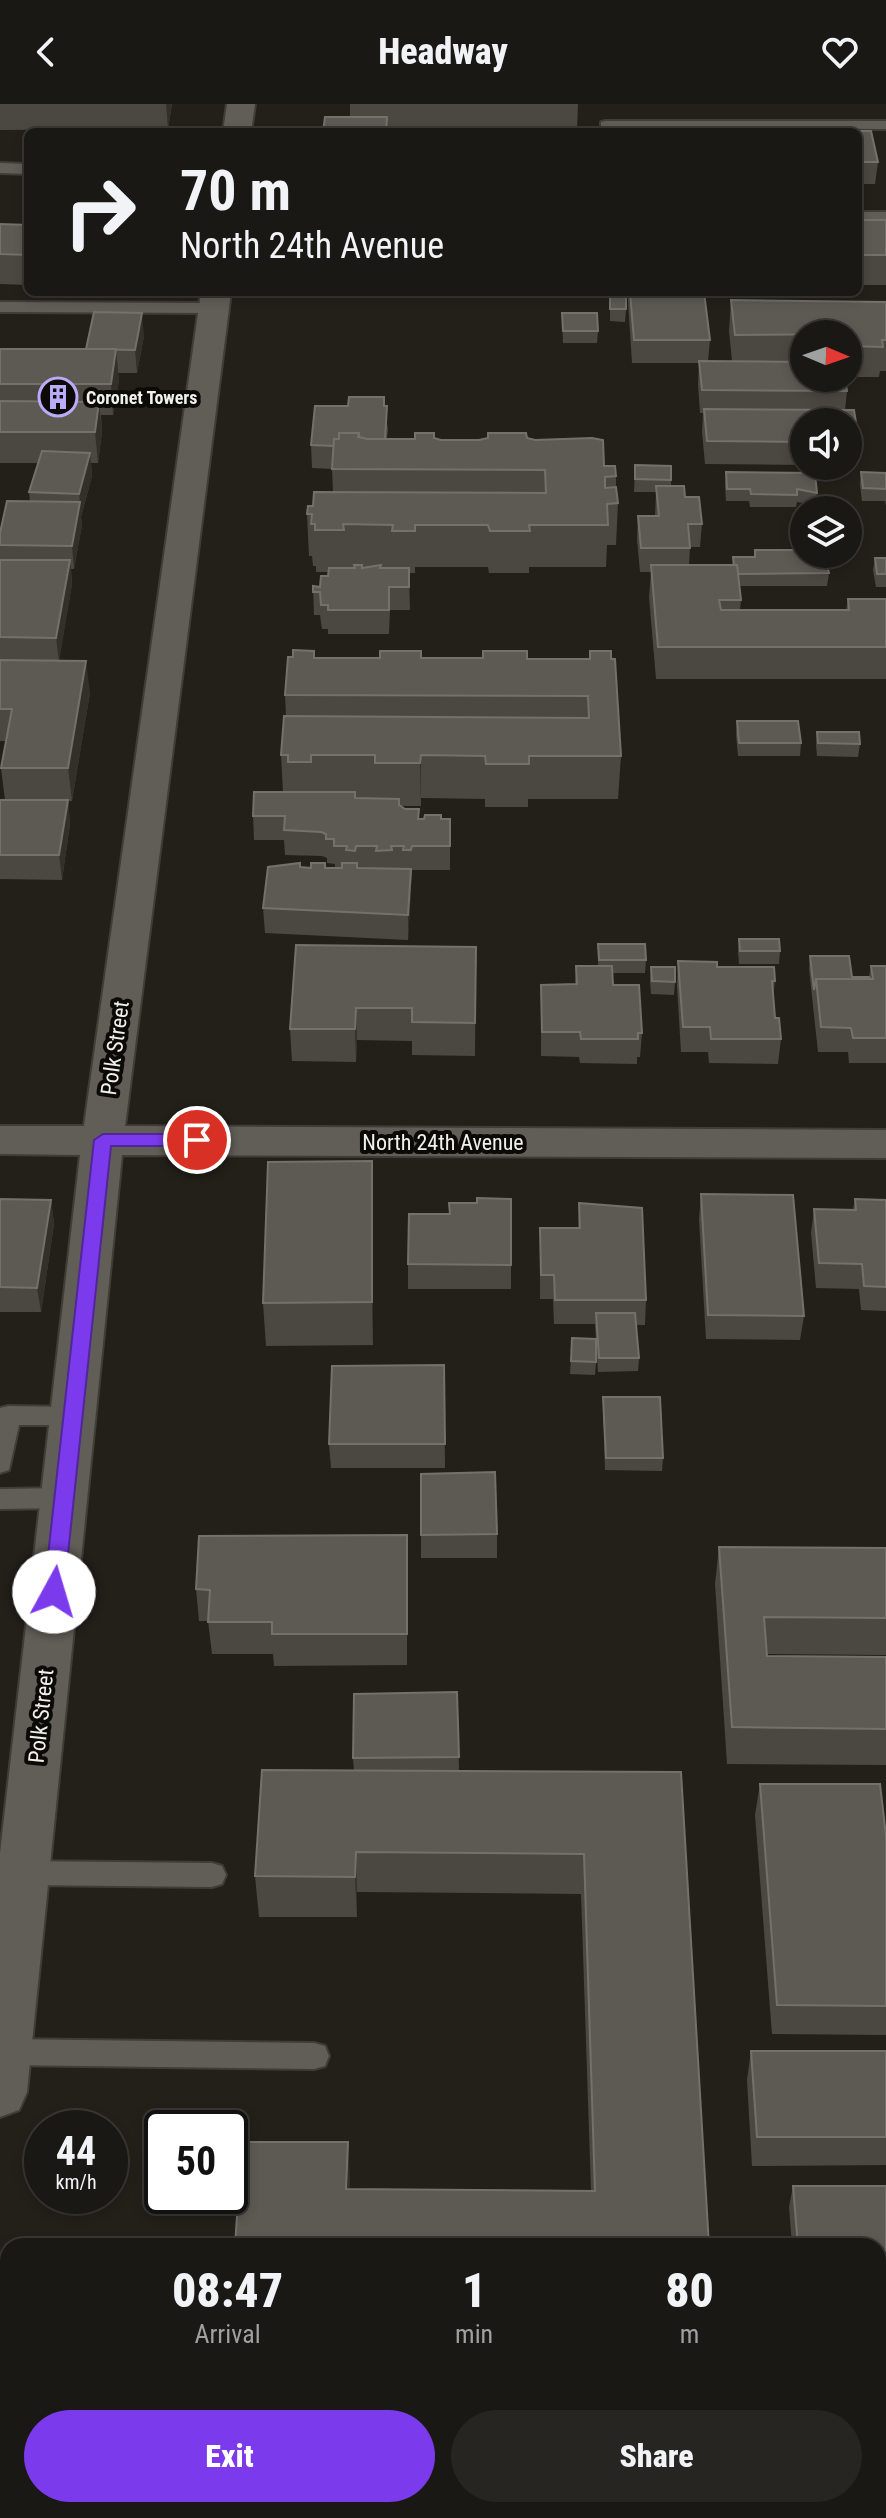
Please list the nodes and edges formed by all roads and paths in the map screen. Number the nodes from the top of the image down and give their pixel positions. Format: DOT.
graph roads {
  1 [pos="241,104"];
  2 [pos="606,125"];
  3 [pos="886,125"];
  4 [pos="238,128"];
  5 [pos="0,168"];
  6 [pos="24,169"];
  7 [pos="862,217"];
  8 [pos="886,217"];
  9 [pos="215,300"];
  10 [pos="0,307"];
  11 [pos="0,1140"];
  12 [pos="103,1140"];
  13 [pos="886,1144"];
  14 [pos="73,1416"];
  15 [pos="0,1463"];
  16 [pos="64,1498"];
  17 [pos="0,1499"];
  18 [pos="24,1873"];
  19 [pos="212,1875"];
  20 [pos="8,1948"];
  21 [pos="314,2056"];
  22 [pos="2,2072"];
  1 -- 4 [label="main road"];
  2 -- 3 [label="lane"];
  5 -- 6 [label="lane"];
  7 -- 8 [label="lane"];
  9 -- 10 [label="lane"];
  9 -- 12 [label="main road, Polk Street"];
  11 -- 12 [label="main road, North 24th Avenue"];
  12 -- 13 [label="main road, North 24th Avenue"];
  12 -- 14 [label="main road, Polk Street"];
  14 -- 15 [label="lane"];
  14 -- 16 [label="main road, Polk Street"];
  16 -- 17 [label="lane"];
  16 -- 18 [label="main road, Polk Street"];
  18 -- 19 [label="lane"];
  18 -- 20 [label="main road, Polk Street"];
  20 -- 22 [label="main road, Polk Street"];
  21 -- 22 [label="lane"];
}
